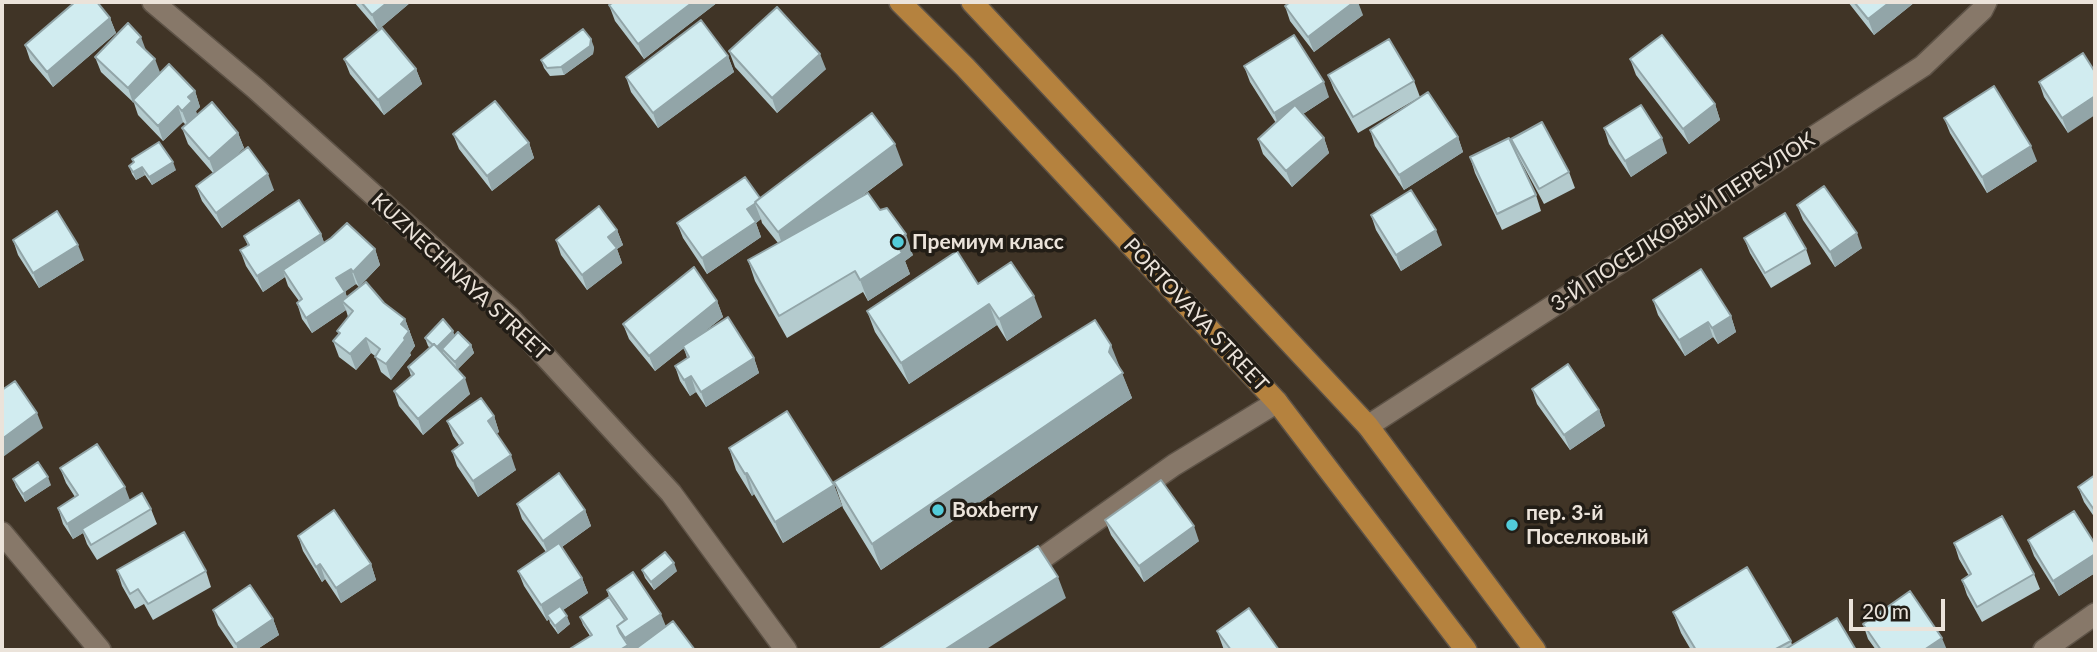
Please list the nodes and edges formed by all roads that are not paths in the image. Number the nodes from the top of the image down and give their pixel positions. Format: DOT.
graph roads {
  1 [pos="153,2"];
  2 [pos="900,2"];
  3 [pos="972,2"];
  4 [pos="1986,2"];
  5 [pos="1277,402"];
  6 [pos="1368,426"];
  7 [pos="2,533"];
  8 [pos="1002,586"];
  9 [pos="2095,614"];
  10 [pos="100,650"];
  11 [pos="786,650"];
  12 [pos="1466,650"];
  13 [pos="1535,650"];
  14 [pos="2044,650"];
  1 -- 11 [label="street, KUZNECHNAYA STREET"];
  2 -- 5 [label="main road, PORTOVAYA STREET"];
  3 -- 6 [label="main road"];
  4 -- 6 [label="street, 3-Й ПОСЕЛКОВЫЙ ПЕРЕУЛОК"];
  5 -- 8 [label="street"];
  5 -- 12 [label="main road, PORTOVAYA STREET"];
  6 -- 13 [label="main road"];
  7 -- 10 [label="street"];
  9 -- 14 [label="street"];
}
